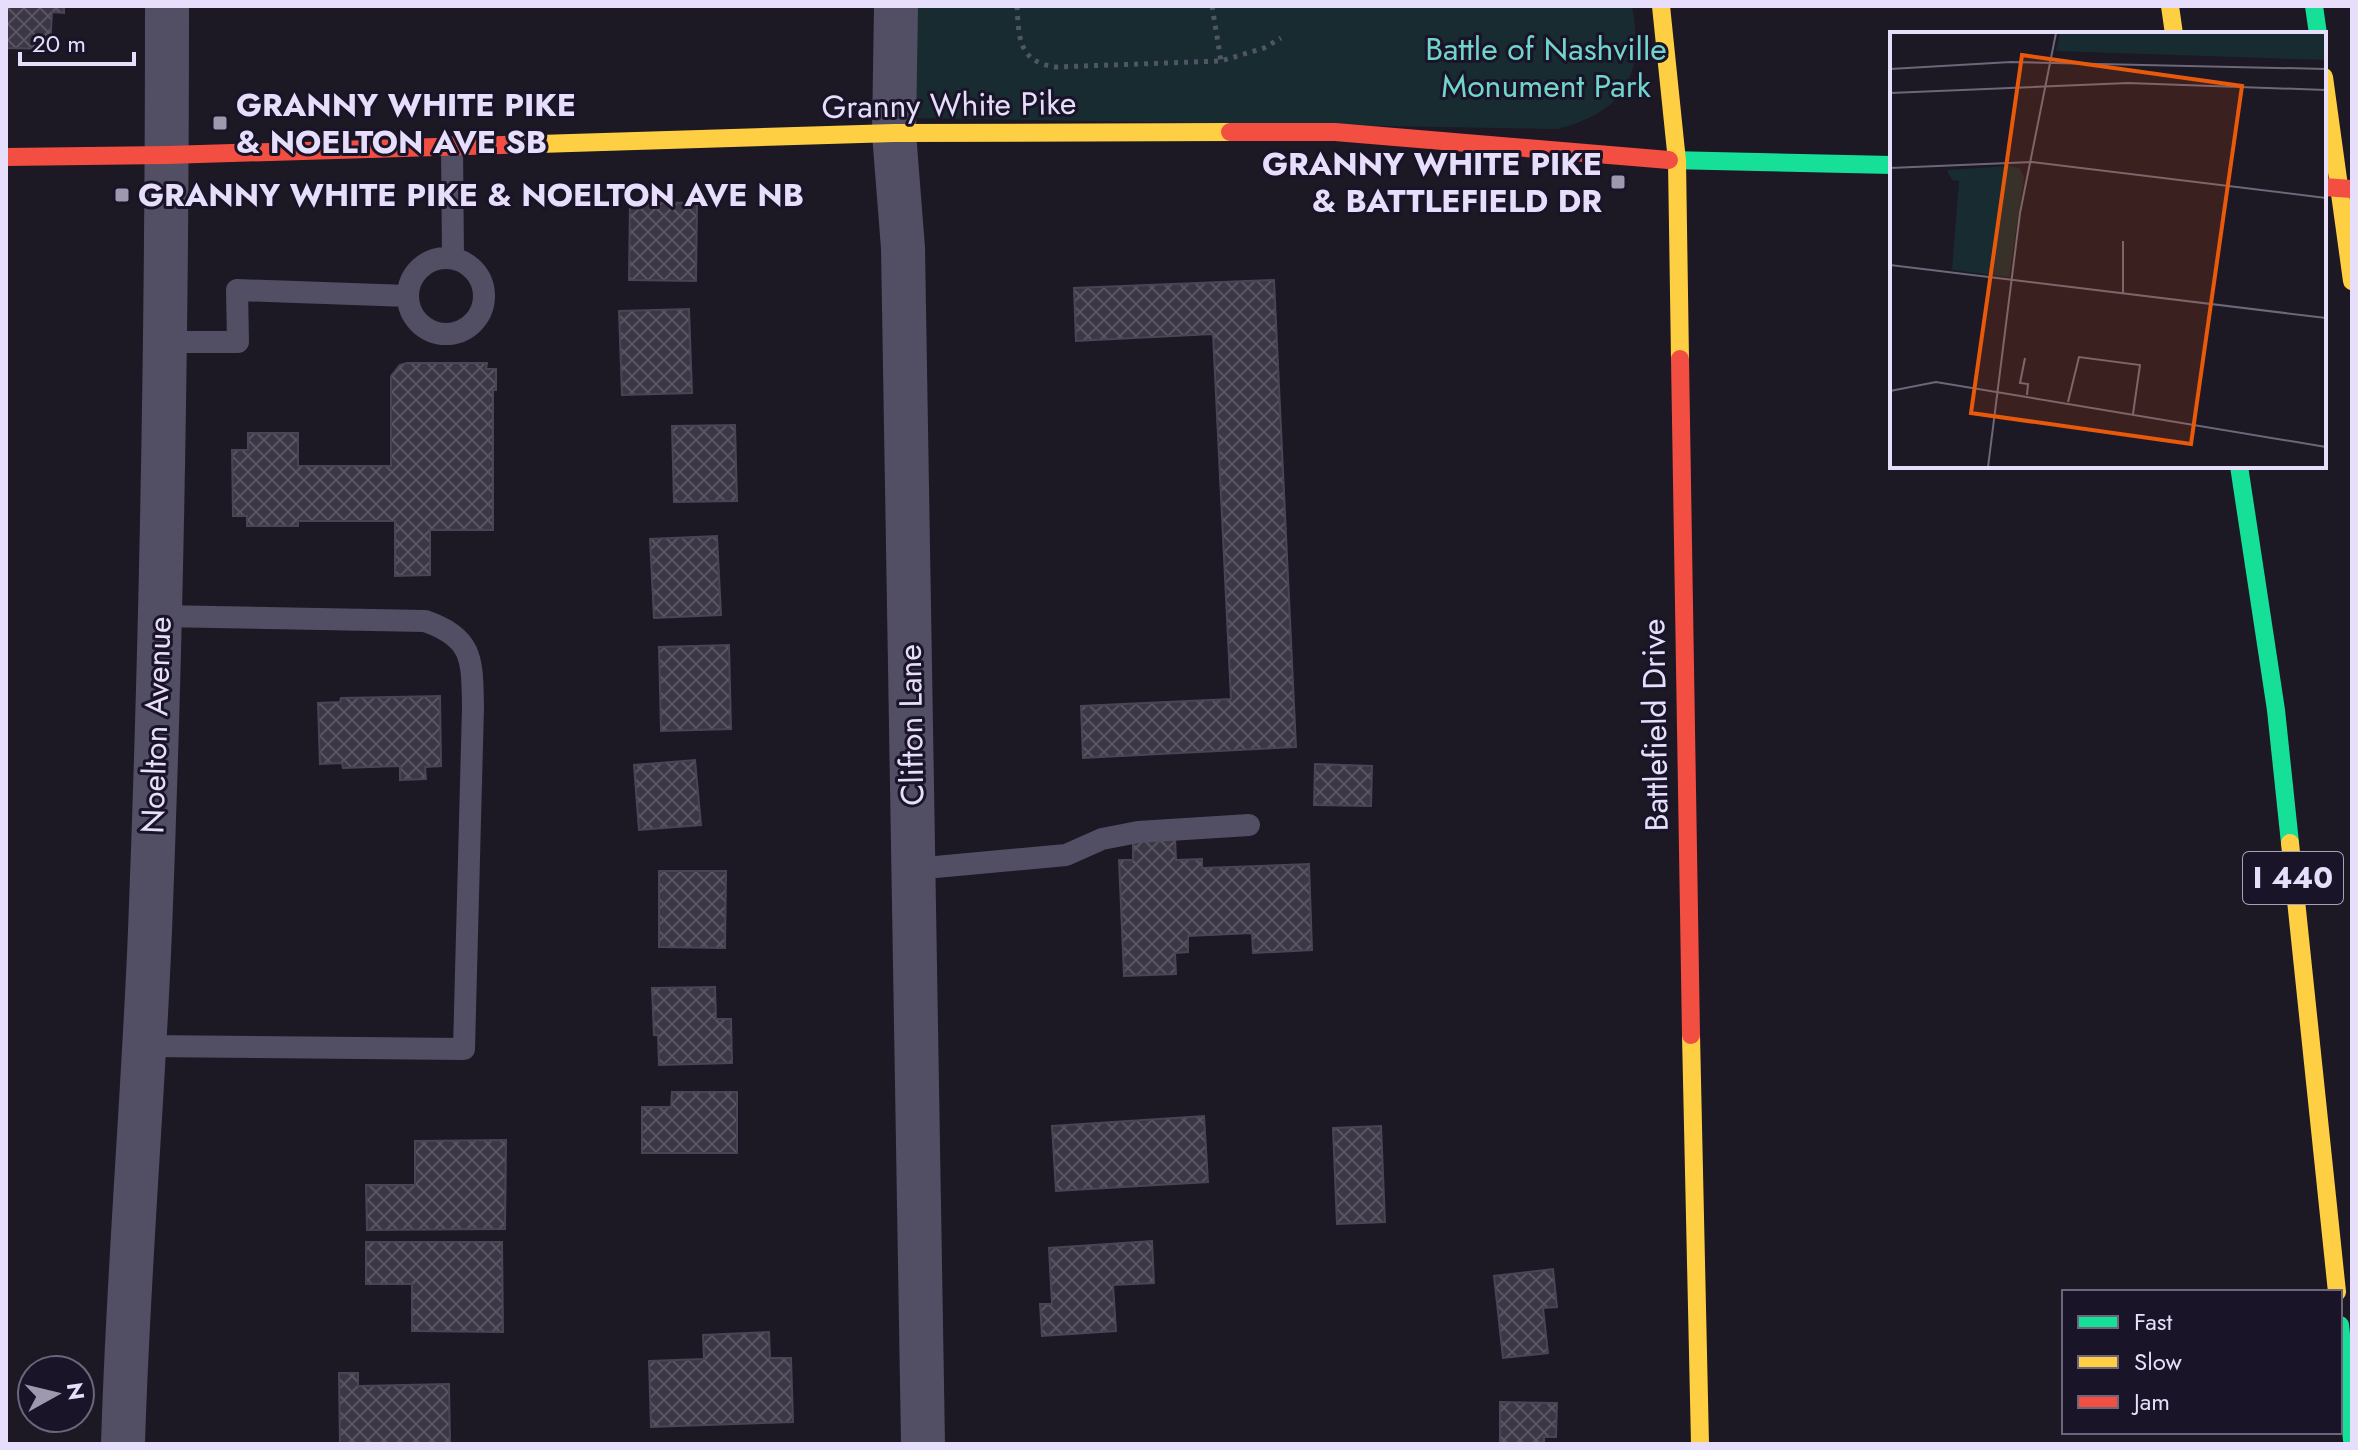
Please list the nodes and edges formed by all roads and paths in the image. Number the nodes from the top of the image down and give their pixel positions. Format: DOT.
graph roads {
  1 [pos="167,6"];
  2 [pos="896,6"];
  3 [pos="1017,6"];
  4 [pos="1212,6"];
  5 [pos="1661,6"];
  6 [pos="2170,6"];
  7 [pos="2314,6"];
  8 [pos="2174,32"];
  9 [pos="2318,32"];
  10 [pos="1281,38"];
  11 [pos="1221,61"];
  12 [pos="2326,92"];
  13 [pos="894,133"];
  14 [pos="452,147"];
  15 [pos="167,155"];
  16 [pos="6,157"];
  17 [pos="1677,161"];
  18 [pos="1890,165"];
  19 [pos="2326,187"];
  20 [pos="2352,189"];
  21 [pos="453,258"];
  22 [pos="2352,281"];
  23 [pos="408,296"];
  24 [pos="165,342"];
  25 [pos="2239,468"];
  26 [pos="159,616"];
  27 [pos="1249,825"];
  28 [pos="914,869"];
  29 [pos="144,1046"];
  30 [pos="2337,1290"];
  31 [pos="2342,1344"];
  32 [pos="2352,1440"];
  33 [pos="123,1444"];
  34 [pos="923,1444"];
  35 [pos="1700,1444"];
  1 -- 15 [label="street, Noelton Avenue"];
  2 -- 13 [label="street, Clifton Lane"];
  3 -- 11 [label="path"];
  4 -- 11 [label="path"];
  5 -- 17 [label="main road, Battlefield Drive"];
  6 -- 8 [label="main road"];
  7 -- 9 [label="main road"];
  10 -- 11 [label="path"];
  12 -- 22 [label="main road"];
  13 -- 14 [label="main road, Granny White Pike"];
  13 -- 17 [label="main road, Granny White Pike"];
  13 -- 28 [label="street, Clifton Lane"];
  14 -- 15 [label="main road, Granny White Pike"];
  14 -- 21 [label="lane"];
  15 -- 16 [label="main road, Granny White Pike"];
  15 -- 24 [label="street, Noelton Avenue"];
  17 -- 18 [label="main road, Granny White Pike"];
  17 -- 35 [label="main road, Battlefield Drive"];
  19 -- 20 [label="main road, bridge"];
  21 -- 23 [label="lane"];
  21 -- 23 [label="lane"];
  23 -- 24 [label="lane"];
  24 -- 26 [label="street, Noelton Avenue"];
  25 -- 30 [label="main road, I 440"];
  26 -- 29 [label="street, Noelton Avenue"];
  26 -- 29 [label="lane"];
  27 -- 28 [label="lane"];
  28 -- 34 [label="street, Clifton Lane"];
  29 -- 33 [label="street, Noelton Avenue"];
  31 -- 32 [label="main road"];
}
